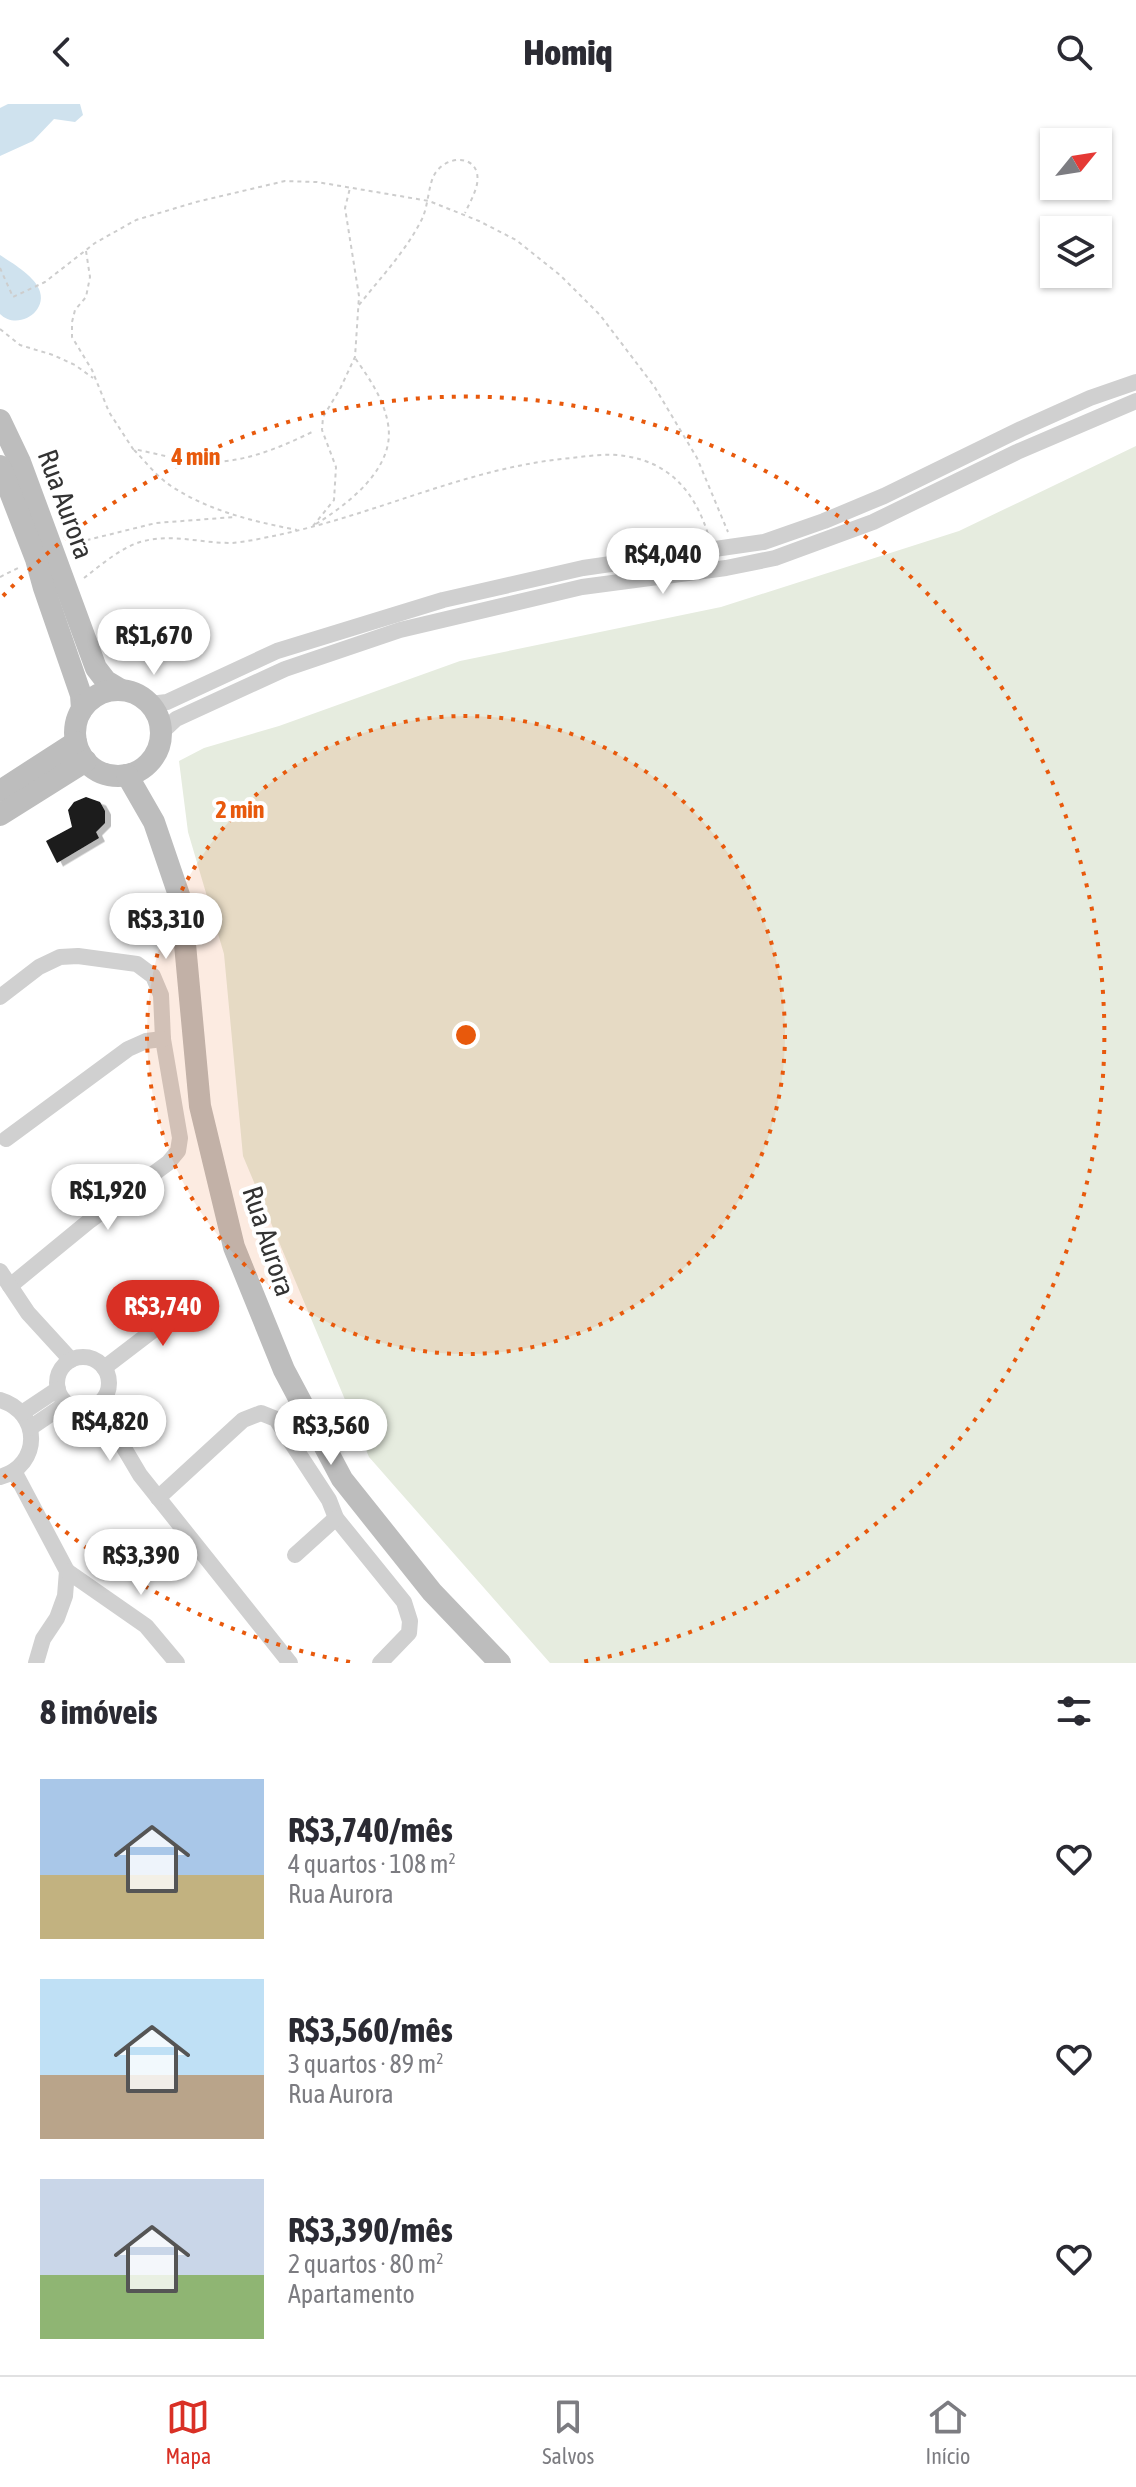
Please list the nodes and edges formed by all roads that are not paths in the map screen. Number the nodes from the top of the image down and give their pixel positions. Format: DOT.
graph roads {
  1 [pos="1136,382"];
  2 [pos="1136,401"];
  3 [pos="0,420"];
  4 [pos="0,466"];
  5 [pos="44,555"];
  6 [pos="121,690"];
  7 [pos="150,704"];
  8 [pos="82,709"];
  9 [pos="161,733"];
  10 [pos="81,752"];
  11 [pos="127,775"];
  12 [pos="0,791"];
  13 [pos="0,815"];
  14 [pos="0,997"];
  15 [pos="163,1039"];
  16 [pos="6,1139"];
  17 [pos="0,1271"];
  18 [pos="10,1286"];
  19 [pos="197,1297"];
  20 [pos="71,1360"];
  21 [pos="104,1368"];
  22 [pos="62,1396"];
  23 [pos="0,1400"];
  24 [pos="98,1404"];
  25 [pos="26,1421"];
  26 [pos="7,1474"];
  27 [pos="158,1498"];
  28 [pos="336,1518"];
  29 [pos="295,1555"];
  30 [pos="67,1571"];
  31 [pos="36,1663"];
  32 [pos="177,1663"];
  33 [pos="290,1663"];
  34 [pos="380,1663"];
  35 [pos="500,1663"];
  1 -- 7 [label="street"];
  2 -- 9 [label="street"];
  3 -- 5 [label="street, Rua Aurora"];
  4 -- 5 [label="street, Rua Aurora"];
  5 -- 6 [label="street, Rua Aurora"];
  5 -- 8 [label="street, Rua Aurora"];
  6 -- 7 [label="street"];
  6 -- 8 [label="street"];
  7 -- 9 [label="street"];
  8 -- 10 [label="street"];
  9 -- 11 [label="street"];
  10 -- 11 [label="street"];
  10 -- 12 [label="street"];
  10 -- 13 [label="street"];
  11 -- 35 [label="street, Rua Aurora"];
  14 -- 15 [label="street"];
  15 -- 16 [label="street"];
  15 -- 18 [label="street"];
  17 -- 18 [label="street"];
  18 -- 20 [label="street"];
  19 -- 21 [label="street"];
  20 -- 21 [label="street"];
  20 -- 22 [label="street"];
  21 -- 24 [label="street"];
  22 -- 24 [label="street"];
  22 -- 25 [label="street"];
  23 -- 25 [label="street"];
  24 -- 27 [label="street"];
  25 -- 26 [label="street"];
  26 -- 30 [label="street"];
  27 -- 28 [label="street"];
  27 -- 33 [label="street"];
  28 -- 29 [label="street"];
  28 -- 34 [label="street"];
  30 -- 31 [label="street"];
  30 -- 32 [label="street"];
}
